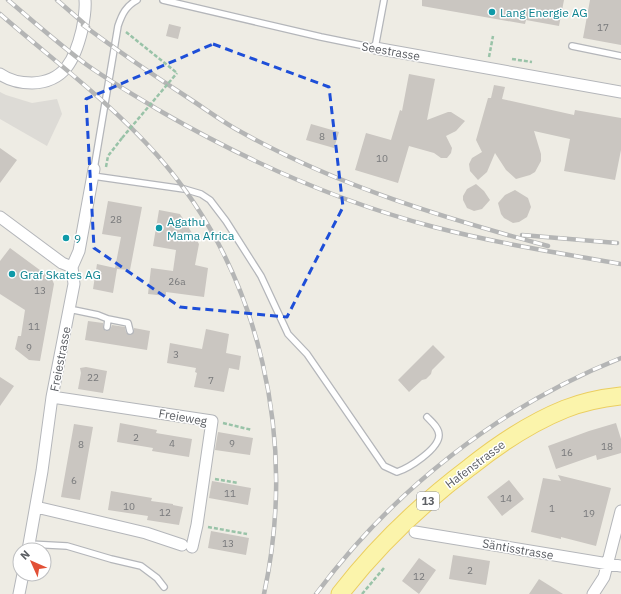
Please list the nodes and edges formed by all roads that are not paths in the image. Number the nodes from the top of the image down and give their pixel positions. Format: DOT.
graph roads {
  1 [pos="85,0"];
  2 [pos="163,0"];
  3 [pos="384,0"];
  4 [pos="134,1"];
  5 [pos="572,46"];
  6 [pos="375,48"];
  7 [pos="621,56"];
  8 [pos="0,74"];
  9 [pos="621,92"];
  10 [pos="97,172"];
  11 [pos="0,217"];
  12 [pos="72,267"];
  13 [pos="69,309"];
  14 [pos="108,319"];
  15 [pos="108,327"];
  16 [pos="130,331"];
  17 [pos="621,396"];
  18 [pos="52,397"];
  19 [pos="427,417"];
  20 [pos="36,507"];
  21 [pos="621,511"];
  22 [pos="415,532"];
  23 [pos="29,542"];
  24 [pos="52,546"];
  25 [pos="608,564"];
  26 [pos="621,566"];
  27 [pos="21,582"];
  28 [pos="164,587"];
  29 [pos="19,594"];
  30 [pos="340,594"];
  31 [pos="593,594"];
  1 -- 8 [label="street"];
  2 -- 6 [label="lane, Seestrasse"];
  3 -- 6 [label="lane"];
  4 -- 10 [label="lane"];
  5 -- 7 [label="lane"];
  6 -- 9 [label="street, Seestrasse"];
  10 -- 12 [label="street, Freiestrasse"];
  10 -- 19 [label="lane"];
  11 -- 12 [label="street"];
  12 -- 13 [label="street, Freiestrasse"];
  13 -- 14 [label="lane"];
  13 -- 18 [label="street, Freiestrasse"];
  14 -- 15 [label="lane"];
  14 -- 16 [label="lane"];
  17 -- 30 [label="main road, Hafenstrasse / 13"];
  18 -- 20 [label="street, Freiestrasse"];
  18 -- 20 [label="street, Freieweg"];
  20 -- 23 [label="street, Freiestrasse"];
  21 -- 25 [label="street"];
  22 -- 25 [label="street, Säntisstrasse"];
  24 -- 28 [label="lane"];
  25 -- 26 [label="street, Säntisstrasse"];
  25 -- 31 [label="street"];
  27 -- 29 [label="street"];
}
